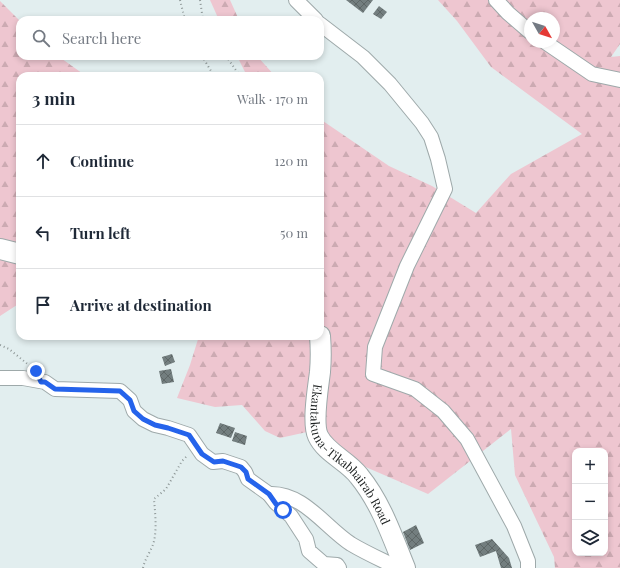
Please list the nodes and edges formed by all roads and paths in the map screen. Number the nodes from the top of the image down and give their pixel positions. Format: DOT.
graph roads {
  1 [pos="180,0"];
  2 [pos="200,0"];
  3 [pos="296,0"];
  4 [pos="496,0"];
  5 [pos="184,16"];
  6 [pos="202,16"];
  7 [pos="312,16"];
  8 [pos="324,27"];
  9 [pos="524,27"];
  10 [pos="553,48"];
  11 [pos="204,60"];
  12 [pos="229,60"];
  13 [pos="212,72"];
  14 [pos="237,72"];
  15 [pos="620,80"];
  16 [pos="0,249"];
  17 [pos="16,253"];
  18 [pos="320,340"];
  19 [pos="0,345"];
  20 [pos="0,378"];
  21 [pos="41,382"];
  22 [pos="196,447"];
  23 [pos="269,494"];
  24 [pos="143,568"];
  25 [pos="339,568"];
  26 [pos="398,568"];
  27 [pos="405,568"];
  28 [pos="528,568"];
  1 -- 5 [label="path"];
  2 -- 6 [label="path"];
  3 -- 7 [label="street"];
  4 -- 9 [label="street"];
  8 -- 28 [label="street"];
  10 -- 15 [label="street"];
  11 -- 13 [label="path"];
  12 -- 14 [label="path"];
  16 -- 17 [label="main road"];
  18 -- 27 [label="main road, Ekantakuna-Tikabhairab Road"];
  19 -- 21 [label="path"];
  20 -- 21 [label="street"];
  21 -- 22 [label="street"];
  22 -- 23 [label="street"];
  22 -- 24 [label="path"];
  23 -- 25 [label="street"];
  23 -- 26 [label="street"];
}
